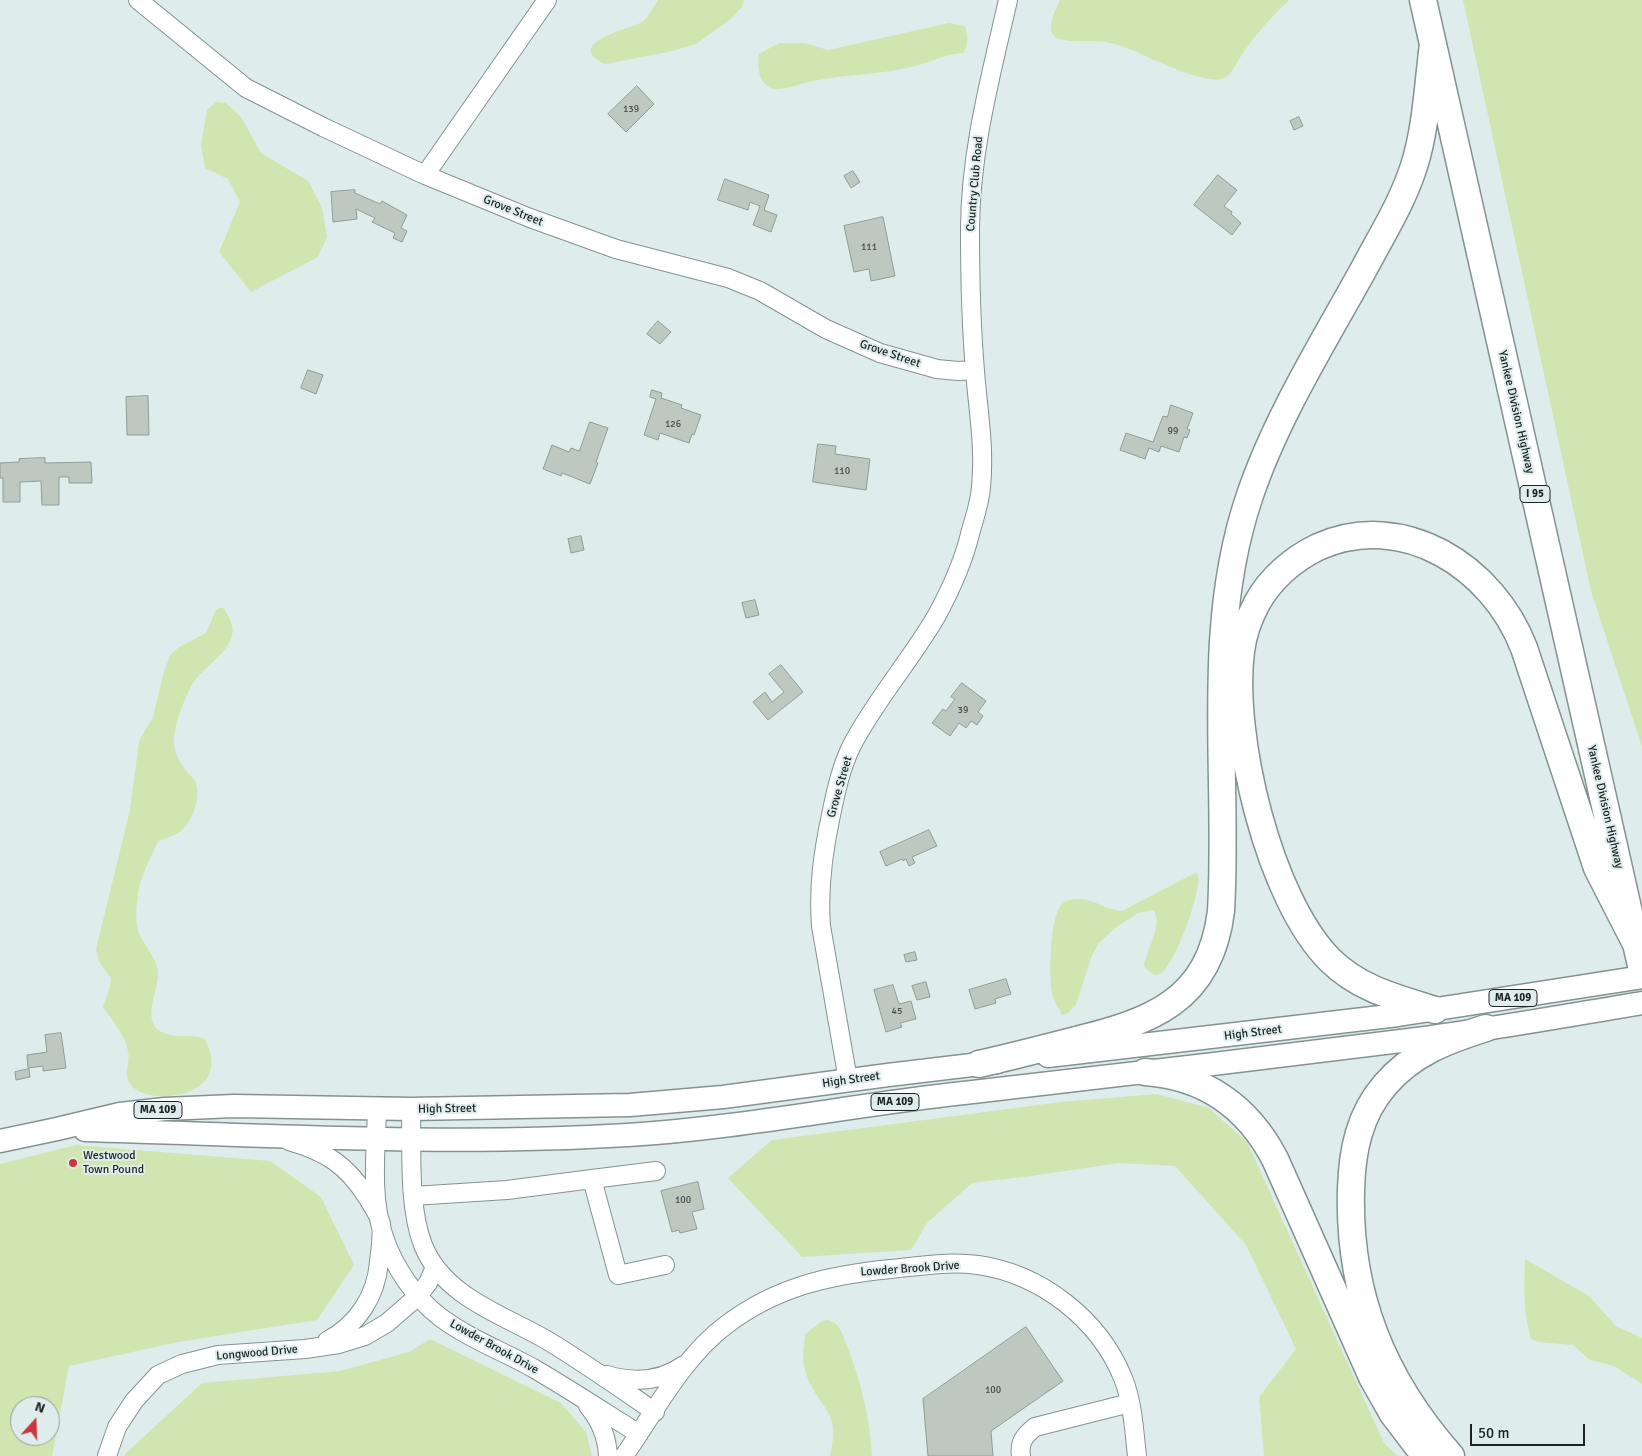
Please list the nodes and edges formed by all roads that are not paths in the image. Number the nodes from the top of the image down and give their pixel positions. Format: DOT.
graph roads {
  1 [pos="138,0"];
  2 [pos="547,0"];
  3 [pos="1008,0"];
  4 [pos="1423,0"];
  5 [pos="1433,44"];
  6 [pos="425,174"];
  7 [pos="975,370"];
  8 [pos="1636,944"];
  9 [pos="1642,970"];
  10 [pos="1642,978"];
  11 [pos="1642,1004"];
  12 [pos="1435,1010"];
  13 [pos="1486,1028"];
  14 [pos="979,1064"];
  15 [pos="1145,1072"];
  16 [pos="848,1080"];
  17 [pos="377,1109"];
  18 [pos="411,1109"];
  19 [pos="57,1129"];
  20 [pos="256,1134"];
  21 [pos="376,1138"];
  22 [pos="412,1138"];
  23 [pos="0,1141"];
  24 [pos="656,1171"];
  25 [pos="592,1179"];
  26 [pos="413,1196"];
  27 [pos="380,1224"];
  28 [pos="665,1265"];
  29 [pos="435,1267"];
  30 [pos="418,1296"];
  31 [pos="306,1350"];
  32 [pos="689,1362"];
  33 [pos="593,1370"];
  34 [pos="575,1393"];
  35 [pos="1130,1403"];
  36 [pos="654,1412"];
  37 [pos="639,1434"];
  38 [pos="107,1456"];
  39 [pos="608,1456"];
  40 [pos="624,1456"];
  41 [pos="1021,1456"];
  42 [pos="1137,1456"];
  43 [pos="1425,1456"];
  44 [pos="1452,1456"];
  1 -- 6 [label="street, Grove Street"];
  2 -- 6 [label="street"];
  3 -- 7 [label="street, Country Club Road"];
  4 -- 5 [label="highway, Yankee Division Highway / I 95"];
  5 -- 8 [label="highway, Yankee Division Highway / I 95"];
  5 -- 14 [label="highway"];
  6 -- 7 [label="street, Grove Street"];
  7 -- 16 [label="street, Grove Street"];
  8 -- 9 [label="highway, Yankee Division Highway / I 95"];
  8 -- 12 [label="highway"];
  10 -- 12 [label="main road, High Street / MA 109"];
  11 -- 13 [label="main road, High Street / MA 109"];
  12 -- 14 [label="main road, High Street / MA 109"];
  13 -- 15 [label="main road, High Street / MA 109"];
  13 -- 44 [label="highway"];
  14 -- 16 [label="main road, High Street / MA 109"];
  15 -- 22 [label="main road, High Street / MA 109"];
  15 -- 43 [label="highway"];
  16 -- 18 [label="main road, High Street / MA 109"];
  17 -- 18 [label="main road, High Street / MA 109"];
  17 -- 19 [label="main road, High Street / MA 109"];
  17 -- 21 [label="street, Lowder Brook Drive"];
  18 -- 22 [label="street"];
  19 -- 20 [label="main road, High Street / MA 109"];
  19 -- 23 [label="main road, High Street / MA 109"];
  20 -- 21 [label="main road, High Street / MA 109"];
  20 -- 27 [label="street"];
  21 -- 22 [label="main road, High Street / MA 109"];
  21 -- 27 [label="street, Lowder Brook Drive"];
  22 -- 26 [label="street"];
  24 -- 25 [label="street"];
  25 -- 26 [label="street"];
  25 -- 28 [label="street"];
  26 -- 29 [label="street"];
  27 -- 30 [label="street, Lowder Brook Drive"];
  27 -- 31 [label="street, Longwood Drive"];
  29 -- 30 [label="street, Longwood Drive"];
  29 -- 33 [label="street"];
  30 -- 31 [label="street, Longwood Drive"];
  30 -- 34 [label="street, Lowder Brook Drive"];
  31 -- 38 [label="street, Longwood Drive"];
  32 -- 33 [label="street"];
  32 -- 35 [label="street, Lowder Brook Drive"];
  32 -- 36 [label="street, Lowder Brook Drive"];
  33 -- 36 [label="street"];
  34 -- 37 [label="street, Lowder Brook Drive"];
  34 -- 39 [label="street"];
  35 -- 41 [label="street"];
  35 -- 42 [label="street, Lowder Brook Drive"];
  36 -- 37 [label="street, Lowder Brook Drive"];
  37 -- 40 [label="street, Lowder Brook Drive"];
}
